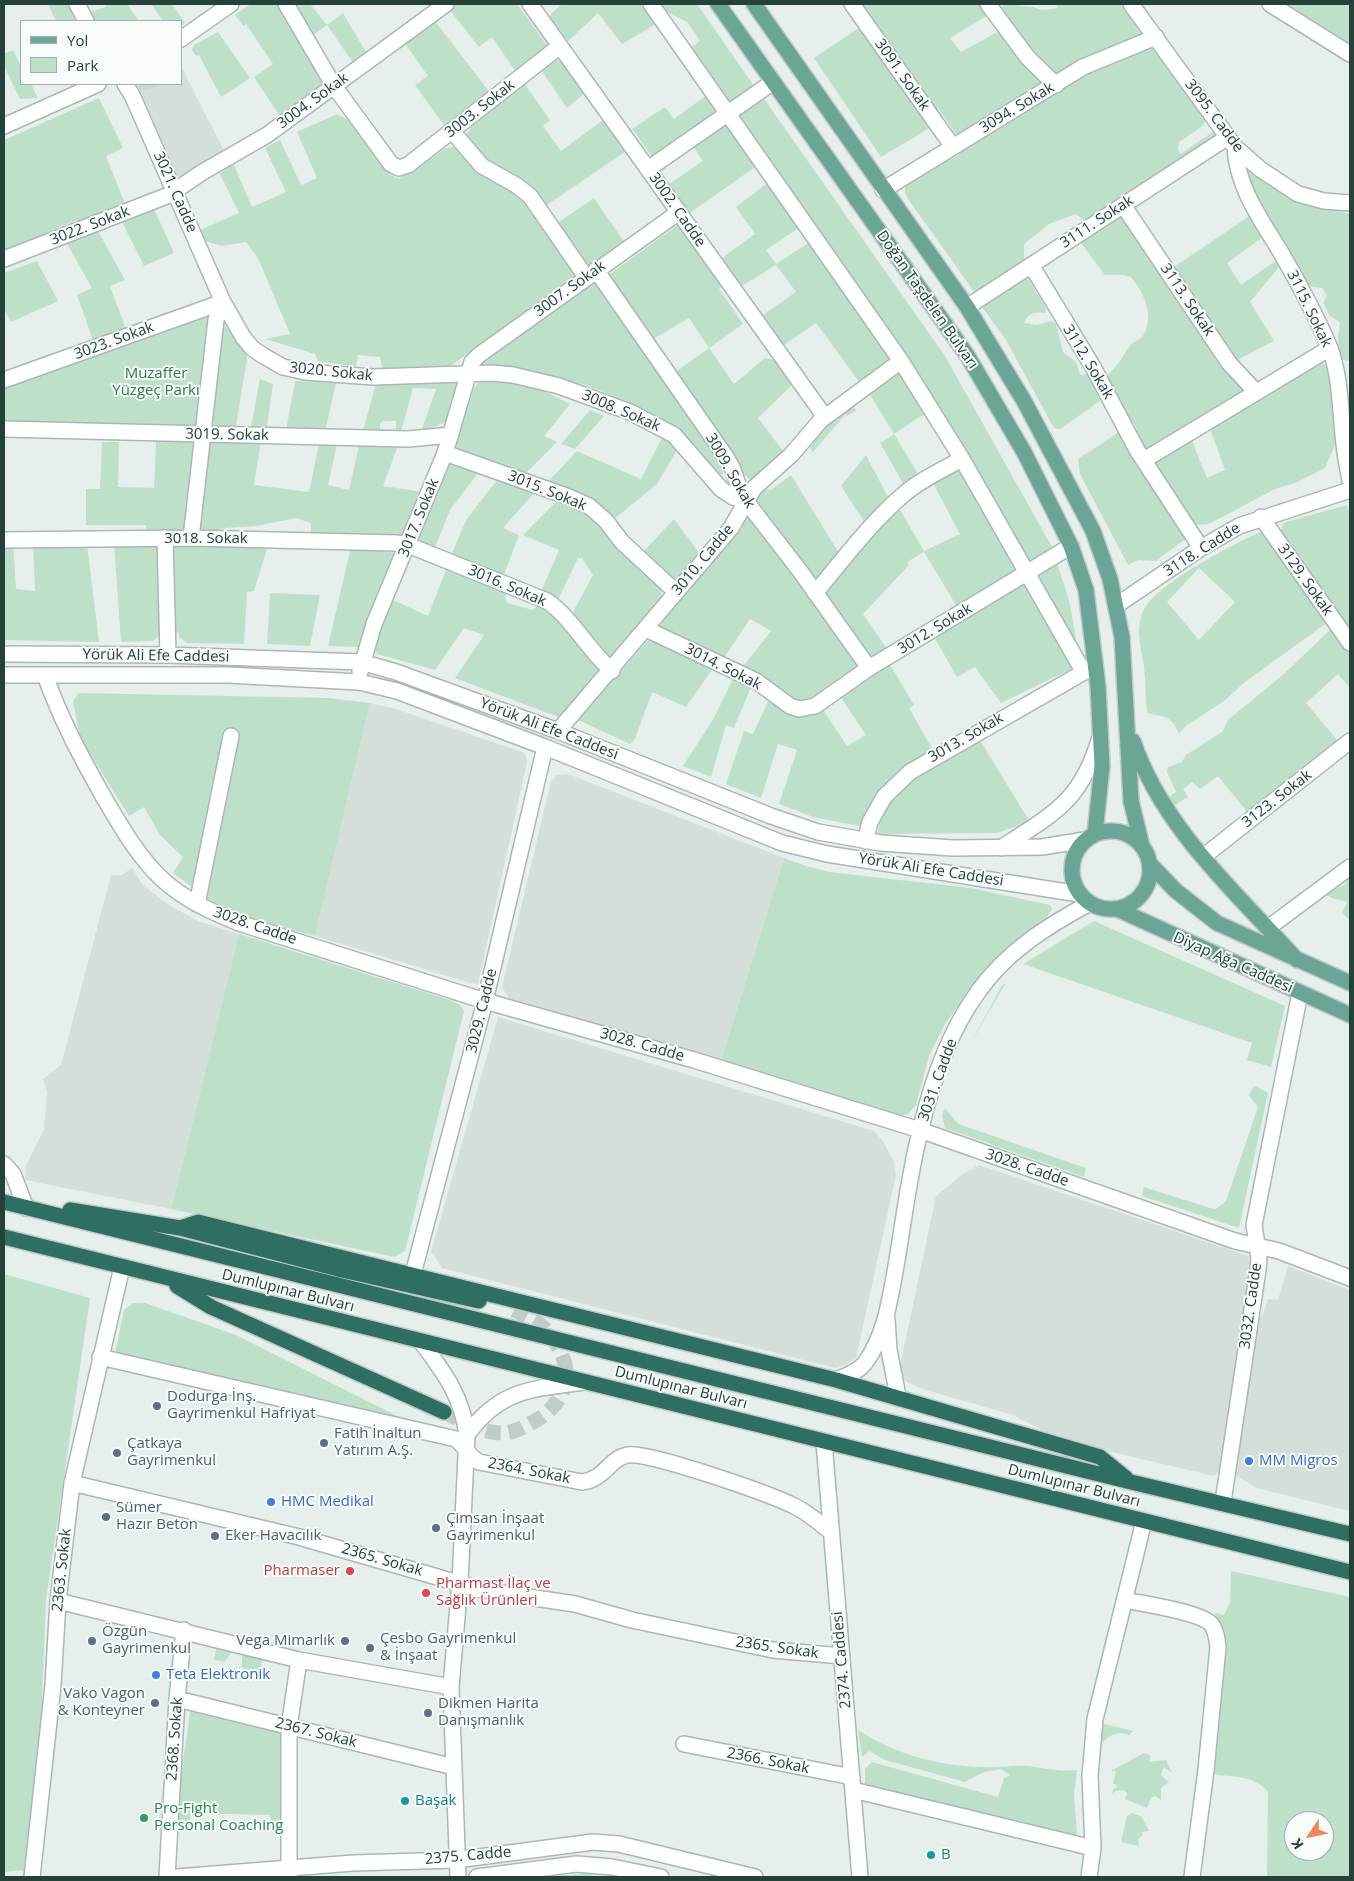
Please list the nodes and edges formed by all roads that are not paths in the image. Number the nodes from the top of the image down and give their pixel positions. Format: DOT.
graph roads {
  1 [pos="77,4"];
  2 [pos="231,4"];
  3 [pos="286,4"];
  4 [pos="446,4"];
  5 [pos="530,4"];
  6 [pos="651,4"];
  7 [pos="718,4"];
  8 [pos="754,4"];
  9 [pos="852,4"];
  10 [pos="988,4"];
  11 [pos="1131,4"];
  12 [pos="1270,4"];
  13 [pos="85,20"];
  14 [pos="182,37"];
  15 [pos="1156,37"];
  16 [pos="560,46"];
  17 [pos="1350,54"];
  18 [pos="773,82"];
  19 [pos="1056,84"];
  20 [pos="96,85"];
  21 [pos="126,85"];
  22 [pos="334,86"];
  23 [pos="728,114"];
  24 [pos="4,126"];
  25 [pos="452,131"];
  26 [pos="1231,142"];
  27 [pos="953,147"];
  28 [pos="648,169"];
  29 [pos="883,190"];
  30 [pos="175,191"];
  31 [pos="1350,203"];
  32 [pos="1123,205"];
  33 [pos="679,212"];
  34 [pos="4,259"];
  35 [pos="1031,265"];
  36 [pos="591,274"];
  37 [pos="223,302"];
  38 [pos="967,307"];
  39 [pos="1330,348"];
  40 [pos="901,361"];
  41 [pos="1343,369"];
  42 [pos="469,372"];
  43 [pos="4,380"];
  44 [pos="1256,392"];
  45 [pos="824,416"];
  46 [pos="4,429"];
  47 [pos="202,435"];
  48 [pos="451,435"];
  49 [pos="446,453"];
  50 [pos="962,459"];
  51 [pos="1144,460"];
  52 [pos="1350,481"];
  53 [pos="1350,490"];
  54 [pos="746,501"];
  55 [pos="1261,517"];
  56 [pos="165,538"];
  57 [pos="191,538"];
  58 [pos="4,540"];
  59 [pos="408,545"];
  60 [pos="1071,546"];
  61 [pos="1201,548"];
  62 [pos="1027,572"];
  63 [pos="676,592"];
  64 [pos="815,593"];
  65 [pos="1117,606"];
  66 [pos="646,629"];
  67 [pos="1350,643"];
  68 [pos="4,654"];
  69 [pos="168,655"];
  70 [pos="361,662"];
  71 [pos="869,668"];
  72 [pos="1090,668"];
  73 [pos="612,671"];
  74 [pos="4,675"];
  75 [pos="45,675"];
  76 [pos="359,682"];
  77 [pos="799,709"];
  78 [pos="1129,728"];
  79 [pos="1102,730"];
  80 [pos="558,731"];
  81 [pos="231,736"];
  82 [pos="1350,741"];
  83 [pos="545,747"];
  84 [pos="1090,837"];
  85 [pos="865,841"];
  86 [pos="1142,846"];
  87 [pos="1000,848"];
  88 [pos="1203,857"];
  89 [pos="1150,864"];
  90 [pos="1350,867"];
  91 [pos="1084,899"];
  92 [pos="197,904"];
  93 [pos="1117,909"];
  94 [pos="1268,928"];
  95 [pos="1297,960"];
  96 [pos="1350,983"];
  97 [pos="1300,993"];
  98 [pos="486,1000"];
  99 [pos="1350,1015"];
  100 [pos="920,1130"];
  101 [pos="4,1164"];
  102 [pos="4,1202"];
  103 [pos="30,1209"];
  104 [pos="180,1228"];
  105 [pos="4,1238"];
  106 [pos="1257,1246"];
  107 [pos="122,1267"];
  108 [pos="413,1274"];
  109 [pos="163,1277"];
  110 [pos="1350,1278"];
  111 [pos="514,1310"];
  112 [pos="887,1315"];
  113 [pos="422,1343"];
  114 [pos="100,1357"];
  115 [pos="836,1380"];
  116 [pos="584,1382"];
  117 [pos="898,1396"];
  118 [pos="444,1412"];
  119 [pos="466,1441"];
  120 [pos="824,1442"];
  121 [pos="1132,1482"];
  122 [pos="72,1483"];
  123 [pos="1223,1502"];
  124 [pos="1144,1521"];
  125 [pos="831,1532"];
  126 [pos="1350,1534"];
  127 [pos="1350,1572"];
  128 [pos="460,1582"];
  129 [pos="1125,1600"];
  130 [pos="58,1601"];
  131 [pos="184,1630"];
  132 [pos="842,1656"];
  133 [pos="299,1660"];
  134 [pos="451,1687"];
  135 [pos="177,1699"];
  136 [pos="289,1727"];
  137 [pos="684,1744"];
  138 [pos="454,1767"];
  139 [pos="852,1783"];
  140 [pos="1093,1848"];
  141 [pos="456,1860"];
  142 [pos="288,1873"];
  143 [pos="32,1877"];
  144 [pos="167,1877"];
  145 [pos="177,1877"];
  146 [pos="458,1877"];
  147 [pos="477,1877"];
  148 [pos="661,1877"];
  149 [pos="755,1877"];
  150 [pos="860,1877"];
  151 [pos="1089,1877"];
  152 [pos="1192,1877"];
  1 -- 13 [label="street"];
  2 -- 14 [label="street"];
  3 -- 22 [label="street"];
  4 -- 22 [label="street, 3004. Sokak"];
  5 -- 16 [label="street, 3002. Cadde"];
  6 -- 23 [label="street"];
  7 -- 18 [label="main road, Doğan Taşdelen Bulvarı"];
  8 -- 29 [label="main road, Doğan Taşdelen Bulvarı"];
  9 -- 27 [label="street, 3091. Sokak"];
  10 -- 19 [label="street"];
  11 -- 15 [label="street, 3095. Cadde"];
  12 -- 17 [label="street"];
  15 -- 19 [label="street, 3094. Sokak"];
  15 -- 26 [label="street, 3095. Cadde"];
  16 -- 25 [label="street, 3003. Sokak"];
  16 -- 28 [label="street, 3002. Cadde"];
  18 -- 23 [label="street"];
  18 -- 60 [label="main road, Doğan Taşdelen Bulvarı"];
  19 -- 27 [label="street, 3094. Sokak"];
  20 -- 24 [label="street"];
  21 -- 30 [label="street, 3021. Cadde"];
  22 -- 25 [label="street, 3003. Sokak"];
  22 -- 30 [label="street, 3004. Sokak"];
  23 -- 28 [label="street"];
  23 -- 40 [label="street"];
  25 -- 36 [label="street, 3009. Sokak"];
  26 -- 31 [label="street, 3095. Cadde"];
  26 -- 32 [label="street, 3111. Sokak"];
  26 -- 39 [label="street, 3115. Sokak"];
  27 -- 29 [label="street, 3094. Sokak"];
  28 -- 33 [label="street, 3002. Cadde"];
  29 -- 38 [label="main road, Doğan Taşdelen Bulvarı"];
  30 -- 34 [label="street, 3022. Sokak"];
  30 -- 37 [label="street, 3021. Cadde"];
  32 -- 35 [label="street, 3111. Sokak"];
  32 -- 44 [label="street, 3113. Sokak"];
  33 -- 36 [label="street, 3007. Sokak"];
  33 -- 45 [label="street, 3002. Cadde"];
  35 -- 38 [label="street, 3111. Sokak"];
  35 -- 51 [label="street, 3112. Sokak"];
  36 -- 42 [label="street, 3007. Sokak"];
  36 -- 54 [label="street, 3009. Sokak"];
  37 -- 42 [label="street, 3020. Sokak"];
  37 -- 43 [label="street, 3023. Sokak"];
  37 -- 47 [label="street"];
  38 -- 65 [label="main road, Doğan Taşdelen Bulvarı"];
  39 -- 41 [label="street, 3115. Sokak"];
  39 -- 44 [label="street"];
  40 -- 45 [label="street, 3010. Cadde"];
  40 -- 50 [label="street"];
  41 -- 52 [label="street, 3115. Sokak"];
  42 -- 48 [label="street, 3017. Sokak"];
  42 -- 54 [label="street, 3008. Sokak"];
  44 -- 51 [label="street"];
  45 -- 54 [label="street, 3010. Cadde"];
  46 -- 47 [label="street, 3019. Sokak"];
  47 -- 48 [label="street, 3019. Sokak"];
  47 -- 57 [label="street"];
  48 -- 49 [label="street, 3017. Sokak"];
  49 -- 59 [label="street, 3017. Sokak"];
  49 -- 63 [label="street, 3015. Sokak"];
  50 -- 62 [label="street"];
  50 -- 64 [label="street"];
  51 -- 61 [label="street, 3112. Sokak"];
  53 -- 55 [label="street, 3118. Cadde"];
  54 -- 63 [label="street, 3010. Cadde"];
  54 -- 64 [label="street, 3009. Sokak"];
  55 -- 61 [label="street, 3118. Cadde"];
  55 -- 67 [label="street, 3129. Sokak"];
  56 -- 57 [label="street, 3018. Sokak"];
  56 -- 58 [label="street, 3018. Sokak"];
  56 -- 69 [label="street"];
  57 -- 59 [label="street, 3018. Sokak"];
  59 -- 70 [label="street, 3017. Sokak"];
  59 -- 73 [label="street, 3016. Sokak"];
  60 -- 62 [label="street, 3012. Sokak"];
  60 -- 72 [label="main road, Doğan Taşdelen Bulvarı"];
  61 -- 65 [label="street, 3118. Cadde"];
  62 -- 71 [label="street, 3012. Sokak"];
  62 -- 72 [label="street"];
  63 -- 66 [label="street, 3010. Cadde"];
  64 -- 71 [label="street, 3009. Sokak"];
  65 -- 78 [label="main road, Diyap Ağa Caddesi"];
  66 -- 73 [label="street, 3010. Cadde"];
  66 -- 77 [label="street, 3014. Sokak"];
  68 -- 69 [label="street, Yörük Ali Efe Caddesi"];
  69 -- 70 [label="street, Yörük Ali Efe Caddesi"];
  70 -- 76 [label="street, 3017. Sokak"];
  70 -- 80 [label="street, Yörük Ali Efe Caddesi"];
  71 -- 77 [label="street, 3012. Sokak"];
  72 -- 79 [label="main road"];
  72 -- 85 [label="street, 3013. Sokak"];
  73 -- 80 [label="street, 3010. Cadde"];
  74 -- 75 [label="street, Yörük Ali Efe Caddesi"];
  75 -- 76 [label="street, Yörük Ali Efe Caddesi"];
  75 -- 92 [label="street, 3028. Cadde"];
  76 -- 83 [label="street, Yörük Ali Efe Caddesi"];
  78 -- 86 [label="main road, Diyap Ağa Caddesi"];
  78 -- 88 [label="main road"];
  79 -- 84 [label="main road"];
  79 -- 87 [label="street"];
  80 -- 85 [label="street, Yörük Ali Efe Caddesi"];
  81 -- 92 [label="street"];
  82 -- 88 [label="street, 3123. Sokak"];
  83 -- 91 [label="street, Yörük Ali Efe Caddesi"];
  83 -- 98 [label="street, 3029. Cadde"];
  84 -- 86 [label="main road"];
  84 -- 87 [label="street, Yörük Ali Efe Caddesi"];
  84 -- 91 [label="main road"];
  85 -- 87 [label="street, Yörük Ali Efe Caddesi"];
  86 -- 89 [label="main road, Diyap Ağa Caddesi"];
  88 -- 94 [label="main road"];
  89 -- 93 [label="main road"];
  89 -- 95 [label="main road, Diyap Ağa Caddesi"];
  90 -- 94 [label="street"];
  91 -- 93 [label="main road, Diyap Ağa Caddesi"];
  91 -- 100 [label="street, 3031. Cadde"];
  92 -- 98 [label="street, 3028. Cadde"];
  93 -- 97 [label="main road, Diyap Ağa Caddesi"];
  94 -- 95 [label="main road"];
  95 -- 96 [label="main road, Diyap Ağa Caddesi"];
  97 -- 99 [label="main road, Diyap Ağa Caddesi"];
  97 -- 106 [label="street, 3032. Cadde"];
  98 -- 100 [label="street, 3028. Cadde"];
  98 -- 108 [label="street, 3029. Cadde"];
  100 -- 106 [label="street, 3028. Cadde"];
  100 -- 112 [label="street, 3031. Cadde"];
  101 -- 103 [label="street"];
  102 -- 103 [label="highway, Dumlupınar Bulvarı"];
  103 -- 104 [label="highway"];
  103 -- 121 [label="highway, Dumlupınar Bulvarı"];
  104 -- 108 [label="highway, Dumlupınar Bulvarı"];
  104 -- 111 [label="highway"];
  105 -- 107 [label="highway, Dumlupınar Bulvarı"];
  106 -- 110 [label="street, 3028. Cadde"];
  106 -- 123 [label="street, 3032. Cadde"];
  107 -- 109 [label="highway, Dumlupınar Bulvarı"];
  107 -- 114 [label="street, 2363. Sokak"];
  108 -- 115 [label="highway, Dumlupınar Bulvarı"];
  109 -- 113 [label="highway, Dumlupınar Bulvarı"];
  109 -- 118 [label="highway"];
  112 -- 115 [label="street, 3031. Cadde"];
  112 -- 117 [label="street, 3031. Cadde"];
  113 -- 116 [label="highway, Dumlupınar Bulvarı"];
  113 -- 119 [label="street"];
  114 -- 119 [label="street, 2364. Sokak"];
  114 -- 122 [label="street, 2363. Sokak"];
  115 -- 117 [label="highway, Dumlupınar Bulvarı"];
  116 -- 119 [label="street"];
  116 -- 120 [label="highway, Dumlupınar Bulvarı"];
  117 -- 121 [label="highway, Dumlupınar Bulvarı"];
  119 -- 125 [label="street, 2364. Sokak"];
  119 -- 128 [label="street"];
  120 -- 124 [label="highway, Dumlupınar Bulvarı"];
  120 -- 125 [label="street, 2374. Caddesi"];
  121 -- 123 [label="highway, Dumlupınar Bulvarı"];
  122 -- 128 [label="street, 2365. Sokak"];
  122 -- 130 [label="street, 2363. Sokak"];
  123 -- 126 [label="highway, Dumlupınar Bulvarı"];
  124 -- 127 [label="highway, Dumlupınar Bulvarı"];
  124 -- 129 [label="street"];
  125 -- 132 [label="street, 2374. Caddesi"];
  128 -- 132 [label="street, 2365. Sokak"];
  128 -- 134 [label="street"];
  129 -- 140 [label="street"];
  129 -- 152 [label="street"];
  130 -- 131 [label="street"];
  130 -- 143 [label="street, 2363. Sokak"];
  131 -- 133 [label="street"];
  131 -- 135 [label="street, 2368. Sokak"];
  132 -- 139 [label="street, 2374. Caddesi"];
  133 -- 134 [label="street"];
  133 -- 136 [label="street"];
  134 -- 138 [label="street"];
  135 -- 136 [label="street, 2367. Sokak"];
  135 -- 144 [label="street, 2368. Sokak"];
  136 -- 138 [label="street, 2367. Sokak"];
  136 -- 142 [label="street"];
  137 -- 139 [label="street, 2366. Sokak"];
  138 -- 141 [label="street"];
  139 -- 140 [label="street, 2366. Sokak"];
  139 -- 150 [label="street, 2374. Caddesi"];
  140 -- 151 [label="street"];
  141 -- 142 [label="street, 2375. Cadde"];
  141 -- 146 [label="street"];
  141 -- 149 [label="street, 2375. Cadde"];
  142 -- 145 [label="street, 2375. Cadde"];
  147 -- 148 [label="street, 2375. Cadde"];
}
